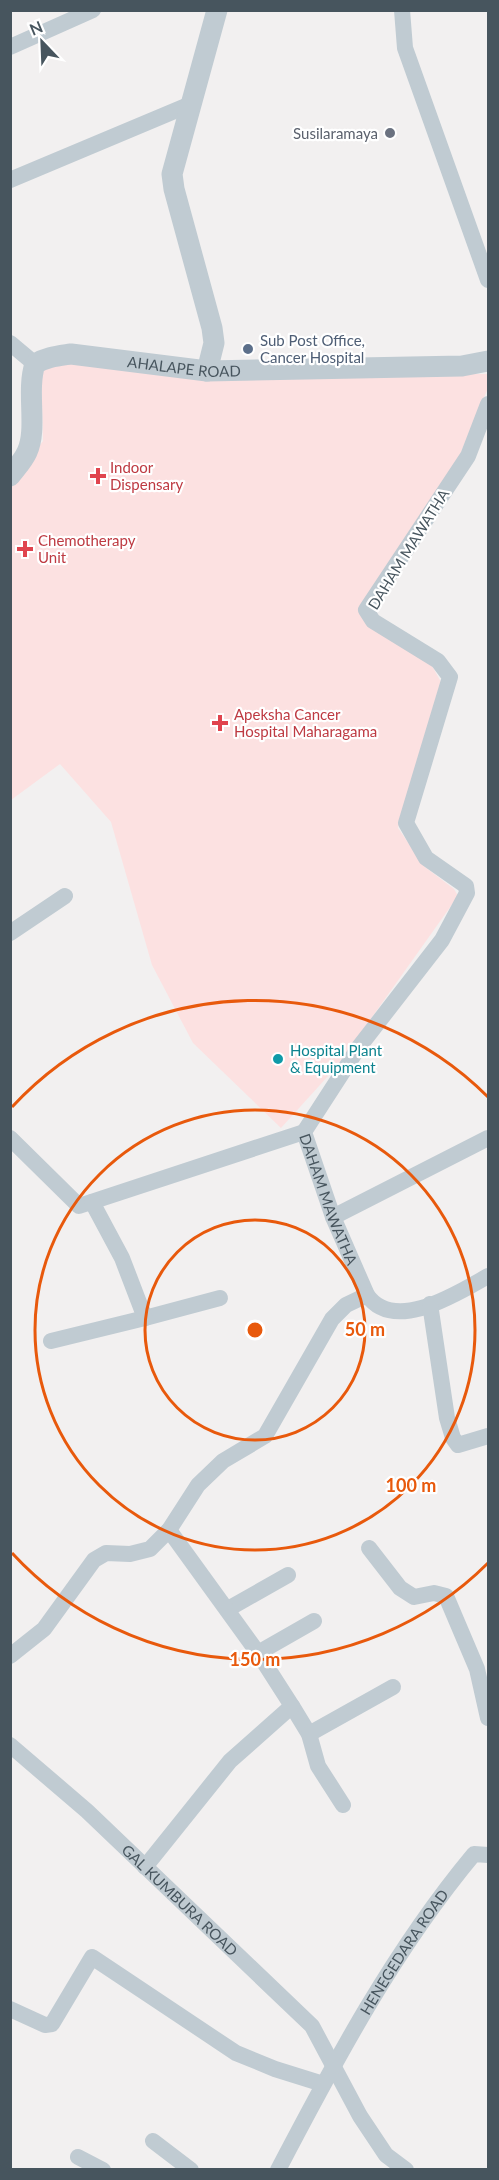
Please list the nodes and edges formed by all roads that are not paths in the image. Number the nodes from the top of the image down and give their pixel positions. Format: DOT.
graph roads {
  1 [pos="93,10"];
  2 [pos="217,10"];
  3 [pos="402,10"];
  4 [pos="10,47"];
  5 [pos="191,104"];
  6 [pos="10,180"];
  7 [pos="489,280"];
  8 [pos="10,343"];
  9 [pos="489,361"];
  10 [pos="35,364"];
  11 [pos="207,371"];
  12 [pos="489,404"];
  13 [pos="10,476"];
  14 [pos="65,896"];
  15 [pos="10,933"];
  16 [pos="304,1132"];
  17 [pos="10,1138"];
  18 [pos="489,1138"];
  19 [pos="92,1202"];
  20 [pos="333,1217"];
  21 [pos="489,1276"];
  22 [pos="367,1295"];
  23 [pos="220,1298"];
  24 [pos="430,1304"];
  25 [pos="145,1318"];
  26 [pos="51,1341"];
  27 [pos="489,1436"];
  28 [pos="169,1530"];
  29 [pos="369,1548"];
  30 [pos="288,1575"];
  31 [pos="228,1609"];
  32 [pos="314,1621"];
  33 [pos="258,1653"];
  34 [pos="10,1656"];
  35 [pos="393,1688"];
  36 [pos="292,1706"];
  37 [pos="489,1718"];
  38 [pos="309,1734"];
  39 [pos="10,1745"];
  40 [pos="343,1805"];
  41 [pos="489,1855"];
  42 [pos="145,1867"];
  43 [pos="10,2009"];
  44 [pos="332,2066"];
  45 [pos="323,2084"];
  46 [pos="153,2141"];
  47 [pos="78,2157"];
  48 [pos="103,2169"];
  49 [pos="191,2169"];
  50 [pos="278,2169"];
  51 [pos="405,2169"];
  1 -- 4 [label="street"];
  2 -- 5 [label="street"];
  3 -- 7 [label="street"];
  5 -- 6 [label="street"];
  5 -- 11 [label="street"];
  8 -- 10 [label="street"];
  9 -- 11 [label="street, AHALAPE ROAD"];
  10 -- 11 [label="street, AHALAPE ROAD"];
  10 -- 13 [label="street"];
  12 -- 16 [label="street, DAHAM MAWATHA"];
  14 -- 15 [label="street"];
  16 -- 19 [label="street"];
  16 -- 20 [label="street, DAHAM MAWATHA"];
  17 -- 19 [label="street"];
  18 -- 20 [label="street"];
  19 -- 25 [label="street"];
  20 -- 22 [label="street, DAHAM MAWATHA"];
  21 -- 24 [label="street"];
  22 -- 24 [label="street"];
  22 -- 28 [label="street"];
  23 -- 25 [label="street"];
  24 -- 27 [label="street"];
  25 -- 26 [label="street"];
  28 -- 31 [label="street"];
  28 -- 34 [label="street"];
  29 -- 37 [label="street"];
  30 -- 31 [label="street"];
  31 -- 33 [label="street"];
  32 -- 33 [label="street"];
  33 -- 36 [label="street"];
  35 -- 38 [label="street"];
  36 -- 38 [label="street"];
  36 -- 42 [label="street"];
  38 -- 40 [label="street"];
  39 -- 42 [label="street, GAL KUMBURA ROAD"];
  41 -- 44 [label="street, HENEGEDARA ROAD"];
  42 -- 44 [label="street, GAL KUMBURA ROAD"];
  43 -- 45 [label="street"];
  44 -- 45 [label="street"];
  44 -- 51 [label="street, GAL KUMBURA ROAD"];
  45 -- 50 [label="street"];
  46 -- 49 [label="street"];
  47 -- 48 [label="street"];
}
